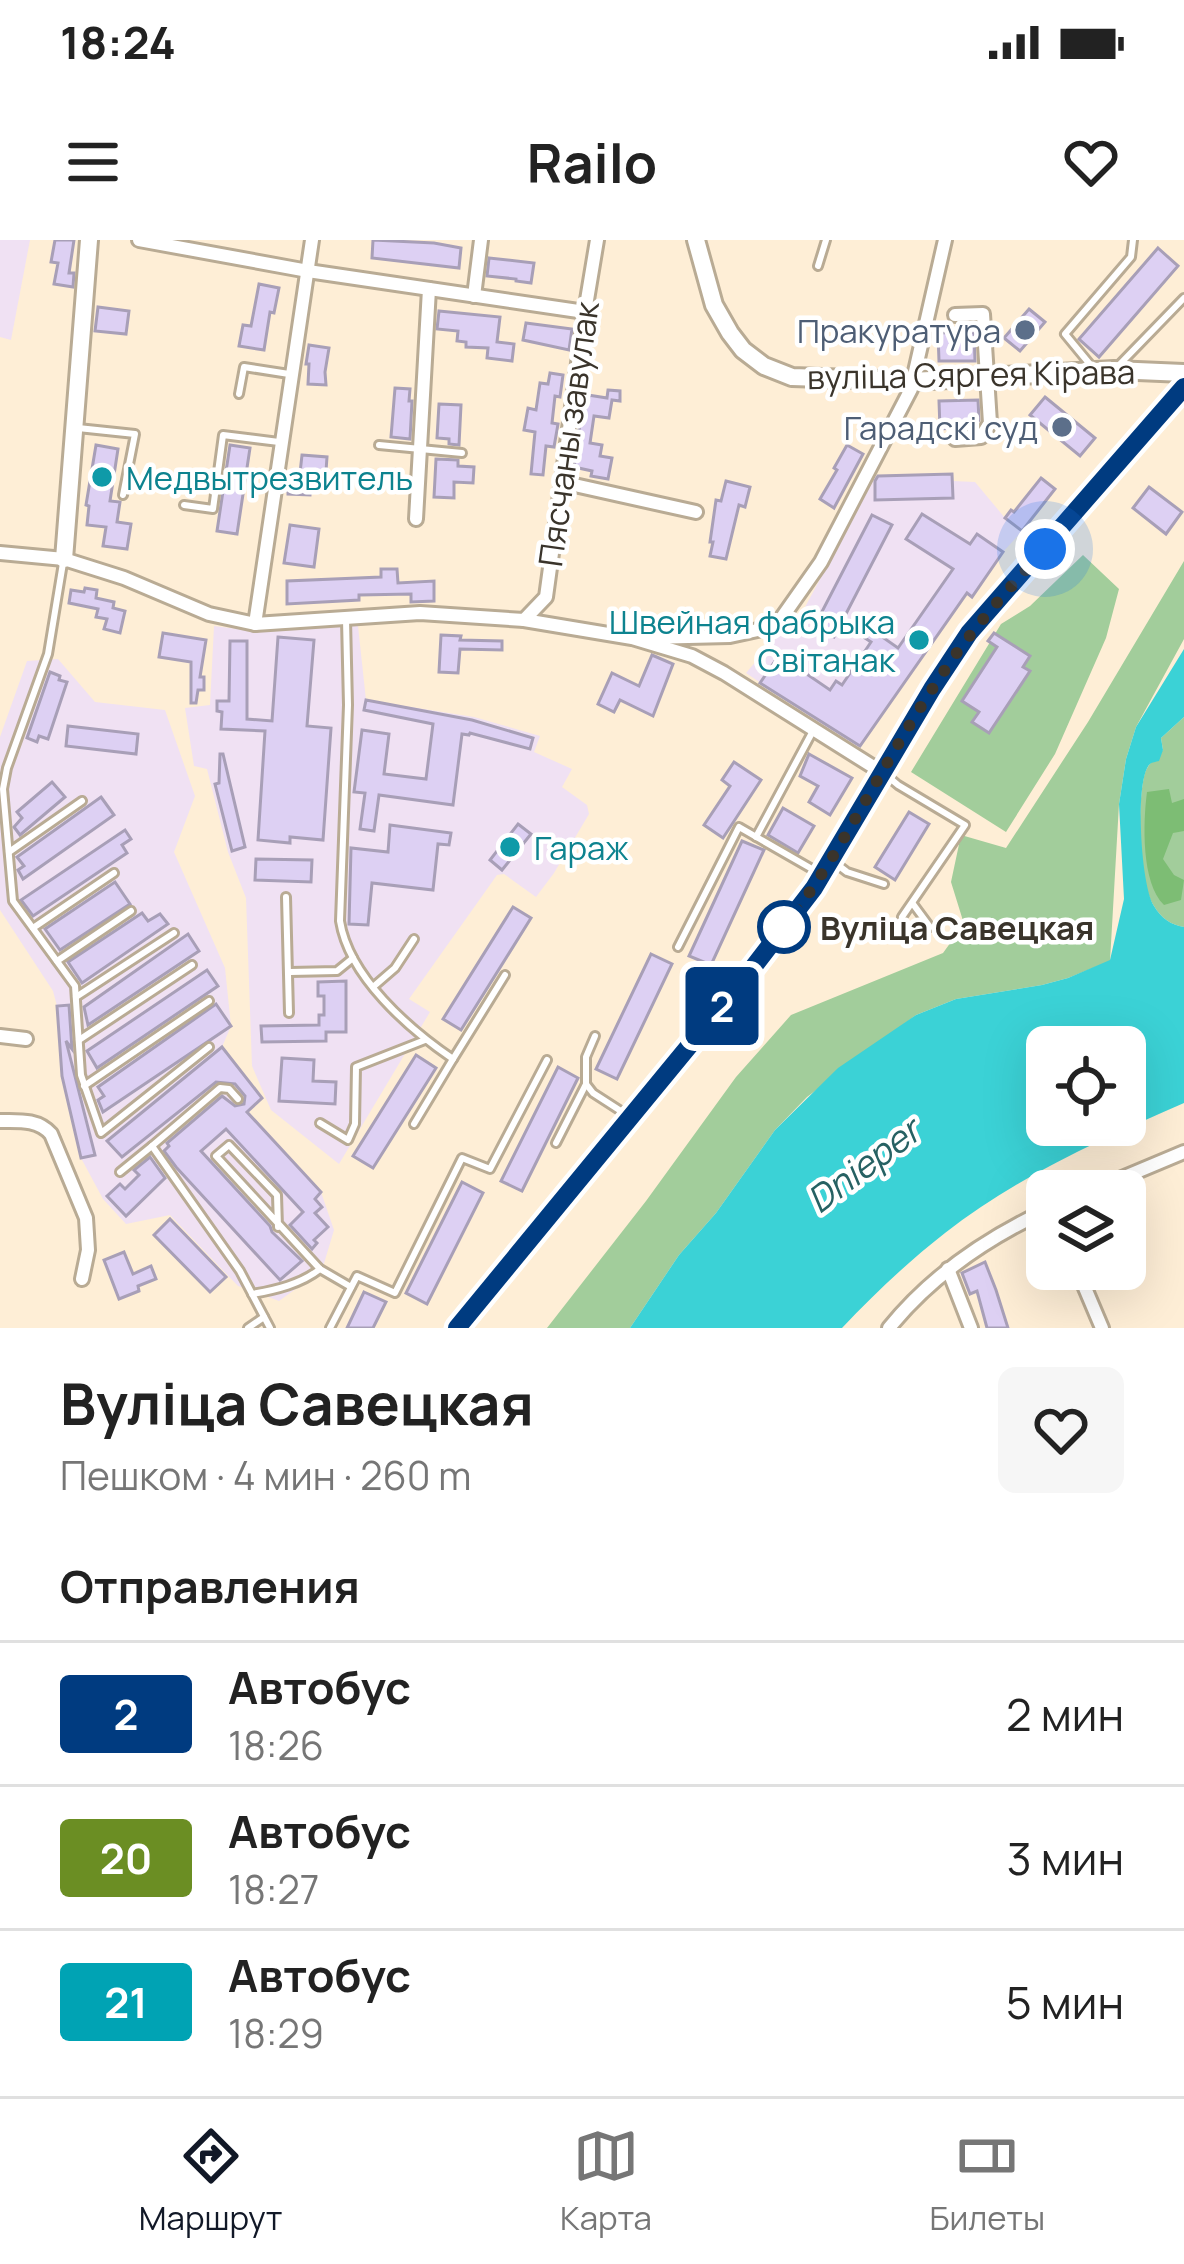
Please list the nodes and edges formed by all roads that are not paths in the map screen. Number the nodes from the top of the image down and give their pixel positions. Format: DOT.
graph roads {
  1 [pos="89,240"];
  2 [pos="139,240"];
  3 [pos="312,240"];
  4 [pos="481,240"];
  5 [pos="597,240"];
  6 [pos="696,240"];
  7 [pos="826,240"];
  8 [pos="945,240"];
  9 [pos="1133,240"];
  10 [pos="165,242"];
  11 [pos="818,266"];
  12 [pos="308,271"];
  13 [pos="429,289"];
  14 [pos="474,296"];
  15 [pos="1184,298"];
  16 [pos="585,313"];
  17 [pos="955,315"];
  18 [pos="1104,371"];
  19 [pos="1184,373"];
  20 [pos="292,375"];
  21 [pos="987,376"];
  22 [pos="913,381"];
  23 [pos="1184,387"];
  24 [pos="239,394"];
  25 [pos="74,428"];
  26 [pos="955,439"];
  27 [pos="282,443"];
  28 [pos="380,445"];
  29 [pos="420,449"];
  30 [pos="462,453"];
  31 [pos="561,482"];
  32 [pos="123,495"];
  33 [pos="184,505"];
  34 [pos="696,512"];
  35 [pos="416,519"];
  36 [pos="0,553"];
  37 [pos="64,559"];
  38 [pos="346,616"];
  39 [pos="524,620"];
  40 [pos="255,624"];
  41 [pos="632,638"];
  42 [pos="814,729"];
  43 [pos="883,772"];
  44 [pos="82,801"];
  45 [pos="756,837"];
  46 [pos="9,852"];
  47 [pos="826,868"];
  48 [pos="114,873"];
  49 [pos="884,884"];
  50 [pos="286,897"];
  51 [pos="913,904"];
  52 [pos="131,911"];
  53 [pos="902,917"];
  54 [pos="930,927"];
  55 [pos="33,928"];
  56 [pos="174,933"];
  57 [pos="414,939"];
  58 [pos="678,946"];
  59 [pos="353,958"];
  60 [pos="57,961"];
  61 [pos="192,965"];
  62 [pos="288,972"];
  63 [pos="506,975"];
  64 [pos="373,987"];
  65 [pos="76,997"];
  66 [pos="209,1001"];
  67 [pos="289,1013"];
  68 [pos="0,1036"];
  69 [pos="596,1036"];
  70 [pos="26,1039"];
  71 [pos="79,1040"];
  72 [pos="425,1040"];
  73 [pos="209,1047"];
  74 [pos="453,1059"];
  75 [pos="547,1060"];
  76 [pos="586,1084"];
  77 [pos="84,1086"];
  78 [pos="238,1099"];
  79 [pos="631,1117"];
  80 [pos="0,1121"];
  81 [pos="320,1123"];
  82 [pos="415,1124"];
  83 [pos="556,1143"];
  84 [pos="152,1146"];
  85 [pos="1184,1152"];
  86 [pos="1141,1170"];
  87 [pos="120,1172"];
  88 [pos="1026,1223"];
  89 [pos="278,1227"];
  90 [pos="320,1269"];
  91 [pos="948,1269"];
  92 [pos="82,1279"];
  93 [pos="352,1287"];
  94 [pos="1086,1290"];
  95 [pos="252,1294"];
  96 [pos="264,1317"];
  97 [pos="896,1325"];
  98 [pos="248,1328"];
  99 [pos="270,1328"];
  100 [pos="330,1328"];
  101 [pos="457,1328"];
  102 [pos="971,1328"];
  103 [pos="1102,1328"];
  1 -- 25 [label="street"];
  2 -- 10 [label="street"];
  3 -- 12 [label="street"];
  4 -- 14 [label="street"];
  5 -- 16 [label="street, Пясчаны завулак"];
  6 -- 22 [label="street, вуліца Сяргея Кірава"];
  7 -- 11 [label="lane"];
  8 -- 22 [label="street"];
  9 -- 18 [label="lane"];
  10 -- 12 [label="street"];
  12 -- 13 [label="street"];
  12 -- 20 [label="street"];
  13 -- 14 [label="street"];
  13 -- 29 [label="street"];
  14 -- 16 [label="street"];
  15 -- 18 [label="lane"];
  16 -- 31 [label="street, Пясчаны завулак"];
  17 -- 21 [label="street"];
  18 -- 19 [label="street, вуліца Сяргея Кірава"];
  18 -- 21 [label="street, вуліца Сяргея Кірава"];
  20 -- 24 [label="lane"];
  20 -- 27 [label="street"];
  21 -- 22 [label="street, вуліца Сяргея Кірава"];
  21 -- 26 [label="street"];
  22 -- 41 [label="street"];
  23 -- 43 [label="main road"];
  25 -- 32 [label="lane"];
  25 -- 37 [label="street"];
  27 -- 33 [label="lane"];
  27 -- 40 [label="street"];
  28 -- 29 [label="lane"];
  29 -- 30 [label="lane"];
  29 -- 35 [label="street"];
  31 -- 34 [label="street"];
  31 -- 39 [label="street, Пясчаны завулак"];
  36 -- 37 [label="street"];
  37 -- 40 [label="street"];
  37 -- 46 [label="lane"];
  38 -- 39 [label="street"];
  38 -- 40 [label="street"];
  38 -- 59 [label="lane"];
  39 -- 41 [label="street"];
  41 -- 42 [label="street"];
  42 -- 43 [label="street"];
  42 -- 45 [label="lane"];
  43 -- 47 [label="main road"];
  43 -- 51 [label="lane"];
  44 -- 46 [label="lane"];
  45 -- 47 [label="lane"];
  45 -- 58 [label="lane"];
  46 -- 55 [label="lane"];
  47 -- 49 [label="lane"];
  47 -- 79 [label="main road"];
  48 -- 55 [label="lane"];
  50 -- 62 [label="lane"];
  51 -- 53 [label="lane"];
  51 -- 54 [label="lane"];
  52 -- 60 [label="lane"];
  55 -- 60 [label="lane"];
  56 -- 65 [label="lane"];
  57 -- 64 [label="lane"];
  59 -- 62 [label="lane"];
  59 -- 64 [label="lane"];
  60 -- 65 [label="lane"];
  61 -- 71 [label="lane"];
  62 -- 67 [label="lane"];
  63 -- 74 [label="lane"];
  64 -- 72 [label="lane"];
  65 -- 71 [label="lane"];
  66 -- 77 [label="lane"];
  68 -- 70 [label="street"];
  69 -- 76 [label="lane"];
  71 -- 77 [label="lane"];
  72 -- 74 [label="lane"];
  72 -- 81 [label="lane"];
  73 -- 77 [label="lane"];
  74 -- 82 [label="lane"];
  75 -- 93 [label="lane"];
  76 -- 79 [label="lane"];
  76 -- 83 [label="lane"];
  78 -- 84 [label="lane"];
  79 -- 101 [label="main road"];
  80 -- 92 [label="street"];
  84 -- 87 [label="lane"];
  84 -- 95 [label="lane"];
  85 -- 86 [label="street"];
  88 -- 91 [label="street"];
  89 -- 89 [label="lane"];
  89 -- 90 [label="lane"];
  90 -- 93 [label="lane"];
  90 -- 95 [label="lane"];
  91 -- 97 [label="street"];
  91 -- 102 [label="street"];
  93 -- 100 [label="lane"];
  94 -- 103 [label="street"];
  95 -- 96 [label="lane"];
  96 -- 98 [label="lane"];
  96 -- 99 [label="lane"];
}
